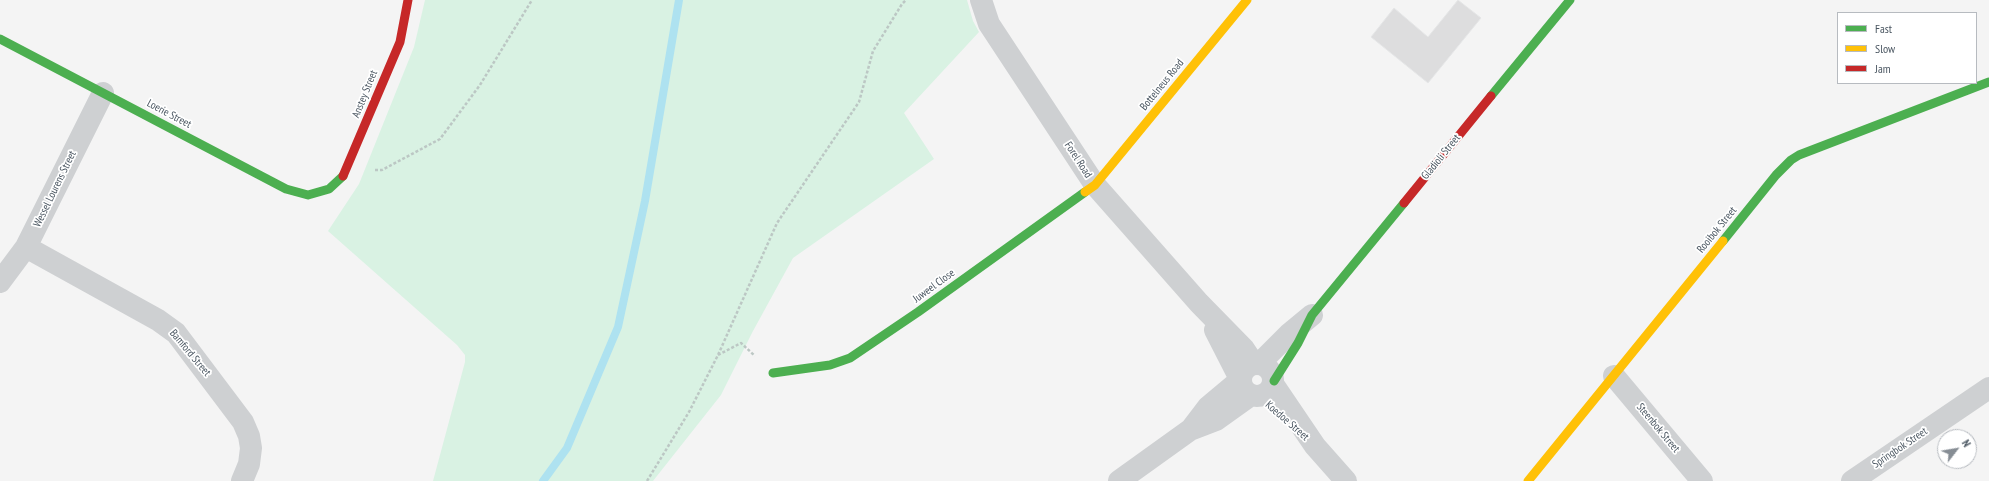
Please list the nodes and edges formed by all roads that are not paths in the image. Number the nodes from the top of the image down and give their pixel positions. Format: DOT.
graph roads {
  1 [pos="408,0"];
  2 [pos="981,0"];
  3 [pos="1246,0"];
  4 [pos="1570,0"];
  5 [pos="0,39"];
  6 [pos="1989,82"];
  7 [pos="103,93"];
  8 [pos="1095,185"];
  9 [pos="329,189"];
  10 [pos="26,247"];
  11 [pos="0,282"];
  12 [pos="1312,315"];
  13 [pos="773,373"];
  14 [pos="1614,376"];
  15 [pos="1256,380"];
  16 [pos="1989,388"];
  17 [pos="242,481"];
  18 [pos="1119,481"];
  19 [pos="1346,481"];
  20 [pos="1528,481"];
  21 [pos="1702,481"];
  22 [pos="1852,481"];
  1 -- 9 [label="street, Anstey Street"];
  2 -- 8 [label="street, Forel Road"];
  3 -- 8 [label="street, Bottelneus Road"];
  4 -- 12 [label="street, Gladioli Street"];
  5 -- 7 [label="street, Loerie Street"];
  6 -- 14 [label="street, Rooibok Street"];
  7 -- 9 [label="street, Loerie Street"];
  7 -- 10 [label="street, Wessel Lourens Street"];
  8 -- 13 [label="street, Juweel Close"];
  8 -- 15 [label="street, Forel Road"];
  10 -- 11 [label="street, Wessel Lourens Street"];
  10 -- 17 [label="street, Bamford Street"];
  12 -- 15 [label="street, Gladioli Street"];
  14 -- 20 [label="street, Rooibok Street"];
  14 -- 21 [label="street, Steenbok Street"];
  15 -- 18 [label="street, Gladioli Street"];
  15 -- 19 [label="street, Koedoe Street"];
  16 -- 22 [label="street, Springbok Street"];
}
